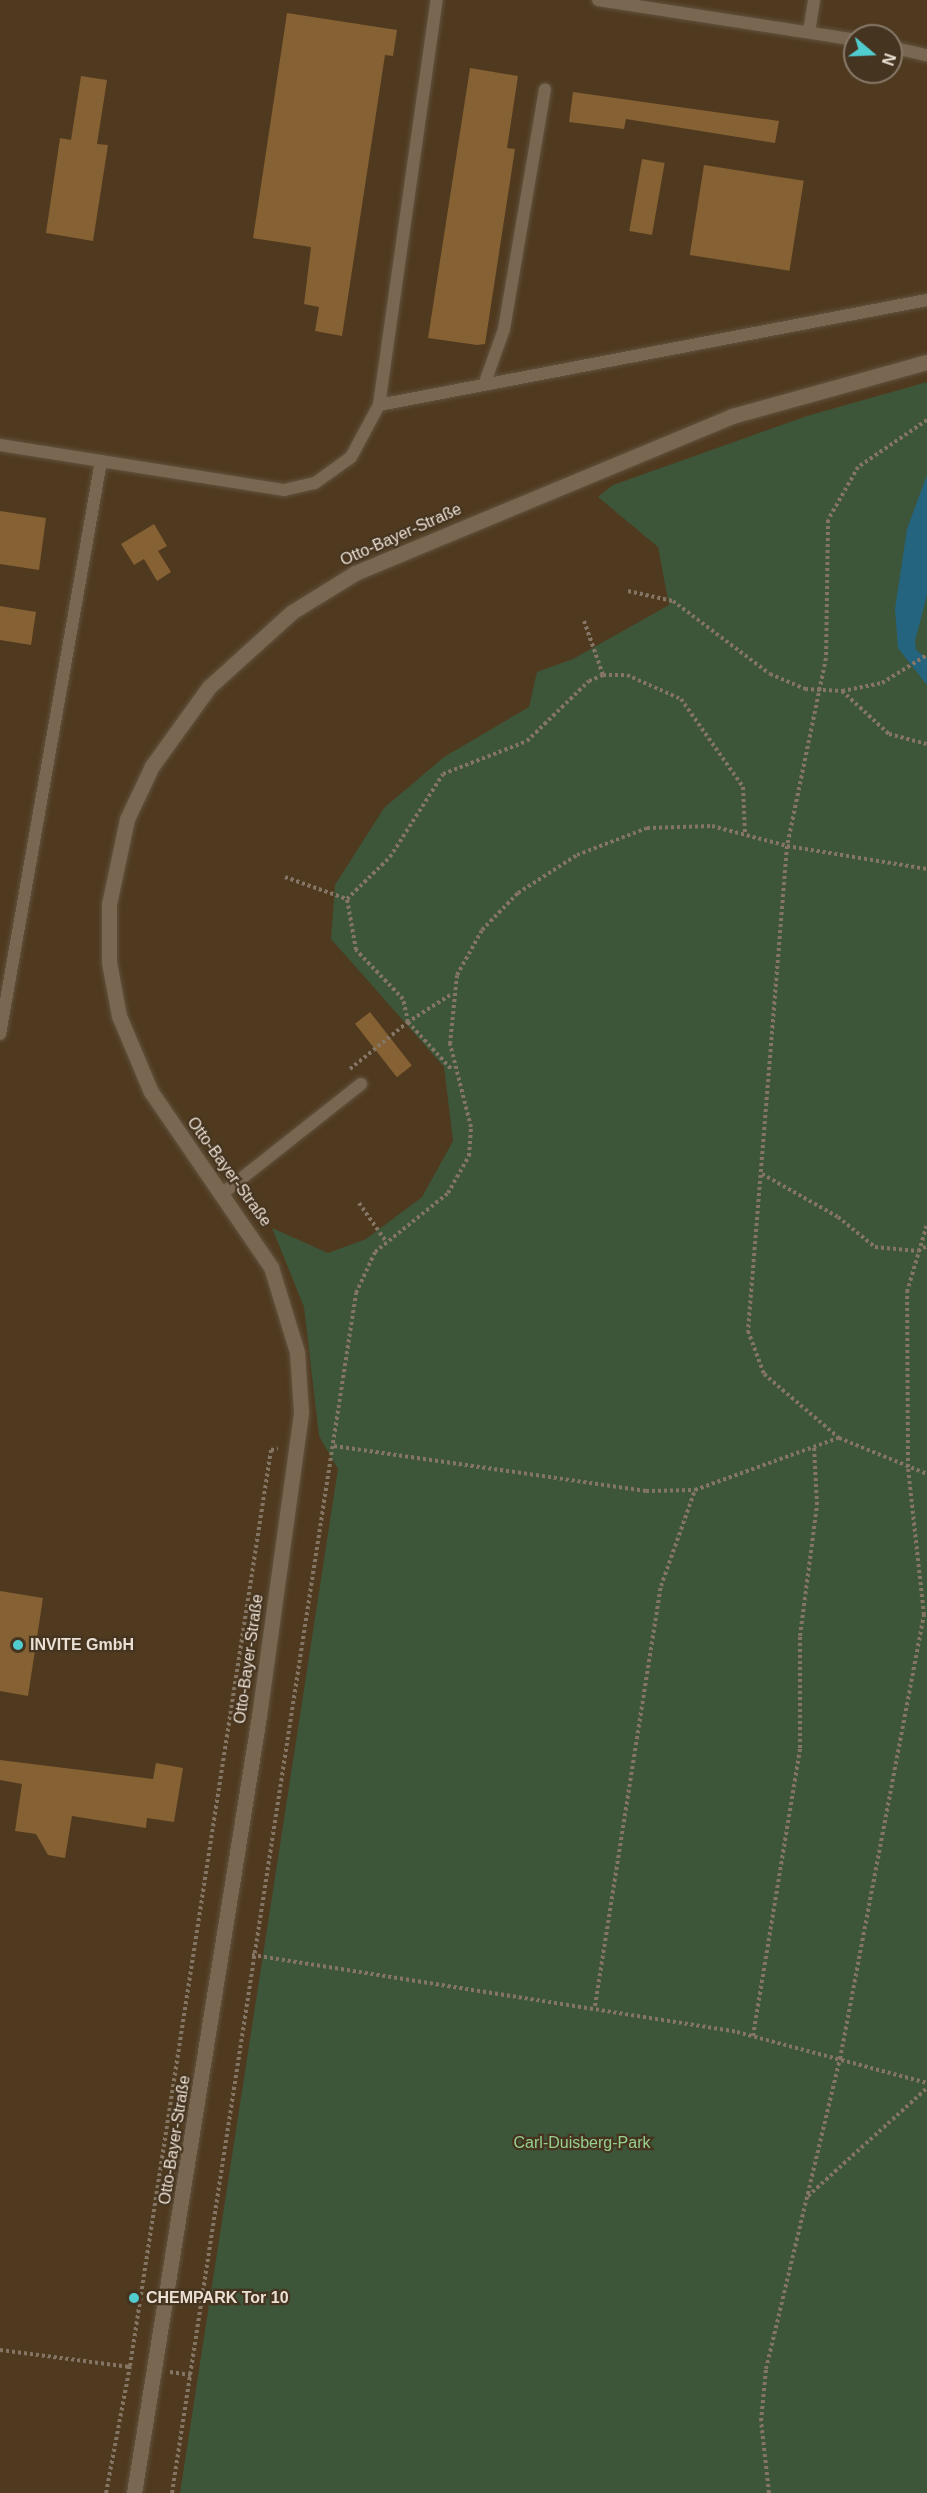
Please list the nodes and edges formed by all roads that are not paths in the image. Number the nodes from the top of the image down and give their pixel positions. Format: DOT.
graph roads {
  1 [pos="437,0"];
  2 [pos="598,0"];
  3 [pos="814,0"];
  4 [pos="809,32"];
  5 [pos="843,38"];
  6 [pos="903,50"];
  7 [pos="927,55"];
  8 [pos="545,89"];
  9 [pos="927,300"];
  10 [pos="927,362"];
  11 [pos="484,385"];
  12 [pos="379,405"];
  13 [pos="0,445"];
  14 [pos="101,461"];
  15 [pos="3,992"];
  16 [pos="0,1034"];
  17 [pos="361,1084"];
  18 [pos="223,1193"];
  19 [pos="134,2493"];
  1 -- 12 [label="lane"];
  2 -- 4 [label="lane"];
  3 -- 4 [label="lane"];
  4 -- 5 [label="lane"];
  6 -- 7 [label="lane"];
  8 -- 11 [label="lane"];
  9 -- 11 [label="lane"];
  10 -- 18 [label="street, Otto-Bayer-Straße"];
  11 -- 12 [label="lane"];
  12 -- 14 [label="lane"];
  13 -- 14 [label="lane"];
  14 -- 15 [label="lane"];
  15 -- 16 [label="lane"];
  17 -- 18 [label="lane"];
  18 -- 19 [label="street, Otto-Bayer-Straße"];
}
